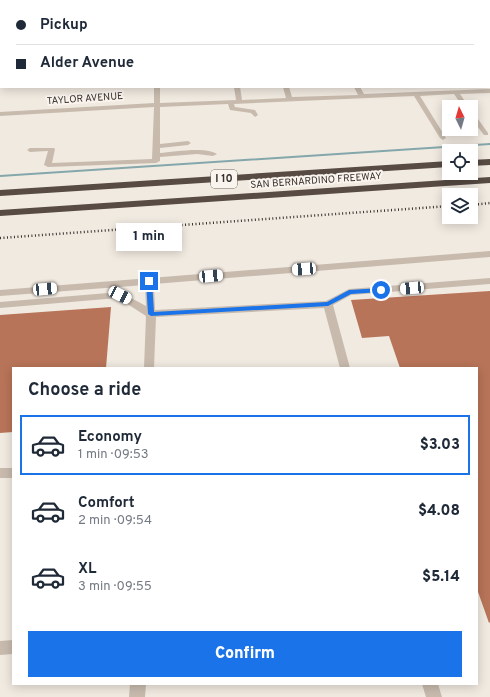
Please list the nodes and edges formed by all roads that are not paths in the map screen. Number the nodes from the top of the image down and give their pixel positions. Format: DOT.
graph roads {
  1 [pos="157,88"];
  2 [pos="237,88"];
  3 [pos="286,88"];
  4 [pos="358,88"];
  5 [pos="396,88"];
  6 [pos="490,91"];
  7 [pos="456,92"];
  8 [pos="399,94"];
  9 [pos="416,94"];
  10 [pos="362,96"];
  11 [pos="289,99"];
  12 [pos="461,100"];
  13 [pos="231,102"];
  14 [pos="239,102"];
  15 [pos="157,105"];
  16 [pos="0,114"];
  17 [pos="254,115"];
  18 [pos="478,123"];
  19 [pos="486,134"];
  20 [pos="443,138"];
  21 [pos="188,143"];
  22 [pos="156,146"];
  23 [pos="30,150"];
  24 [pos="213,154"];
  25 [pos="156,158"];
  26 [pos="490,162"];
  27 [pos="478,163"];
  28 [pos="442,164"];
  29 [pos="490,180"];
  30 [pos="0,193"];
  31 [pos="0,213"];
  32 [pos="490,254"];
  33 [pos="149,281"];
  34 [pos="490,281"];
  35 [pos="0,293"];
  36 [pos="328,304"];
  37 [pos="0,305"];
  38 [pos="151,314"];
  39 [pos="149,367"];
  40 [pos="345,367"];
  41 [pos="0,473"];
  42 [pos="12,473"];
  43 [pos="12,647"];
  44 [pos="0,648"];
  45 [pos="138,685"];
  46 [pos="430,685"];
  47 [pos="137,697"];
  48 [pos="434,697"];
  1 -- 15 [label="street"];
  2 -- 14 [label="street"];
  3 -- 11 [label="street"];
  4 -- 10 [label="street"];
  5 -- 8 [label="street"];
  6 -- 7 [label="street, TAYLOR AVENUE"];
  7 -- 9 [label="street, TAYLOR AVENUE"];
  7 -- 12 [label="street"];
  8 -- 9 [label="street, TAYLOR AVENUE"];
  8 -- 10 [label="street, TAYLOR AVENUE"];
  9 -- 20 [label="street"];
  10 -- 11 [label="street, TAYLOR AVENUE"];
  11 -- 14 [label="street, TAYLOR AVENUE"];
  13 -- 14 [label="street, TAYLOR AVENUE"];
  13 -- 15 [label="street, TAYLOR AVENUE"];
  13 -- 17 [label="street"];
  15 -- 16 [label="street, TAYLOR AVENUE"];
  15 -- 22 [label="street"];
  18 -- 19 [label="street"];
  21 -- 22 [label="street"];
  22 -- 25 [label="street"];
  23 -- 25 [label="street"];
  24 -- 25 [label="street"];
  26 -- 27 [label="highway"];
  28 -- 30 [label="highway, SAN BERNARDINO FREEWAY / I 10"];
  29 -- 31 [label="highway, SAN BERNARDINO FREEWAY / I 10"];
  32 -- 33 [label="street"];
  33 -- 35 [label="street"];
  33 -- 38 [label="street"];
  34 -- 36 [label="street"];
  36 -- 38 [label="street"];
  36 -- 40 [label="street"];
  37 -- 38 [label="street"];
  38 -- 39 [label="street"];
  41 -- 42 [label="street"];
  43 -- 44 [label="street"];
  45 -- 47 [label="street"];
  46 -- 48 [label="street"];
}
